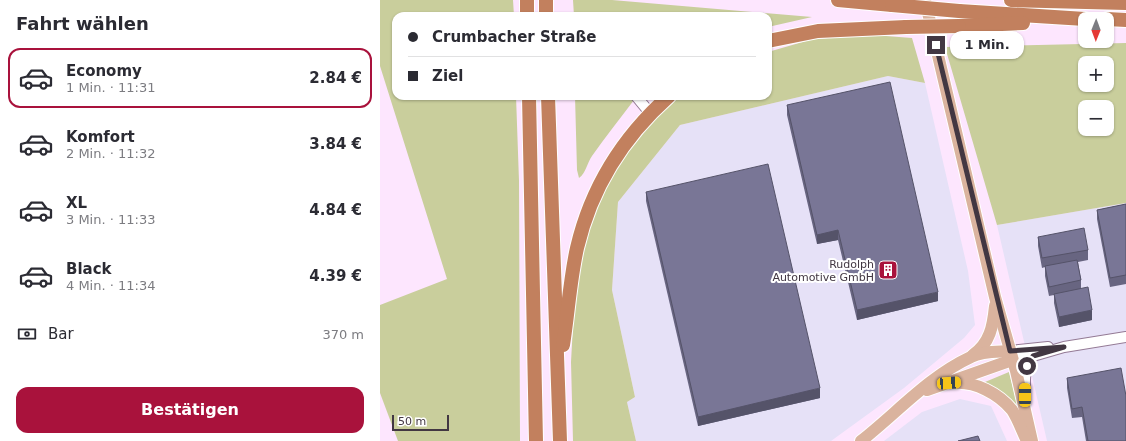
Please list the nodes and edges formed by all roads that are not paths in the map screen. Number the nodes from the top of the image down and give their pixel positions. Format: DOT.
graph roads {
  1 [pos="527,0"];
  2 [pos="546,0"];
  3 [pos="838,0"];
  4 [pos="926,0"];
  5 [pos="1011,0"];
  6 [pos="1126,3"];
  7 [pos="527,12"];
  8 [pos="546,12"];
  9 [pos="1078,19"];
  10 [pos="1078,19"];
  11 [pos="1114,19"];
  12 [pos="1126,20"];
  13 [pos="772,40"];
  14 [pos="529,100"];
  15 [pos="548,100"];
  16 [pos="639,100"];
  17 [pos="664,100"];
  18 [pos="650,113"];
  19 [pos="995,297"];
  20 [pos="1126,337"];
  21 [pos="1064,347"];
  22 [pos="1011,355"];
  23 [pos="1033,356"];
  24 [pos="971,357"];
  25 [pos="559,379"];
  26 [pos="949,383"];
  27 [pos="909,400"];
  28 [pos="1025,407"];
  29 [pos="536,441"];
  30 [pos="560,441"];
  31 [pos="861,441"];
  32 [pos="1027,441"];
  33 [pos="1032,441"];
  1 -- 7 [label="highway"];
  2 -- 8 [label="highway"];
  3 -- 9 [label="highway, bridge"];
  4 -- 19 [label="main road"];
  5 -- 6 [label="highway"];
  10 -- 13 [label="highway, bridge"];
  11 -- 12 [label="highway"];
  14 -- 29 [label="highway"];
  15 -- 25 [label="highway"];
  16 -- 18 [label="street"];
  17 -- 18 [label="highway"];
  18 -- 25 [label="highway"];
  19 -- 22 [label="main road"];
  19 -- 24 [label="main road"];
  20 -- 21 [label="street"];
  21 -- 22 [label="street"];
  21 -- 23 [label="street"];
  22 -- 23 [label="street"];
  22 -- 24 [label="main road"];
  22 -- 26 [label="main road"];
  22 -- 28 [label="main road"];
  23 -- 28 [label="street"];
  24 -- 27 [label="main road"];
  25 -- 30 [label="highway"];
  26 -- 27 [label="main road"];
  26 -- 32 [label="main road"];
  27 -- 31 [label="main road"];
  28 -- 33 [label="main road"];
}
